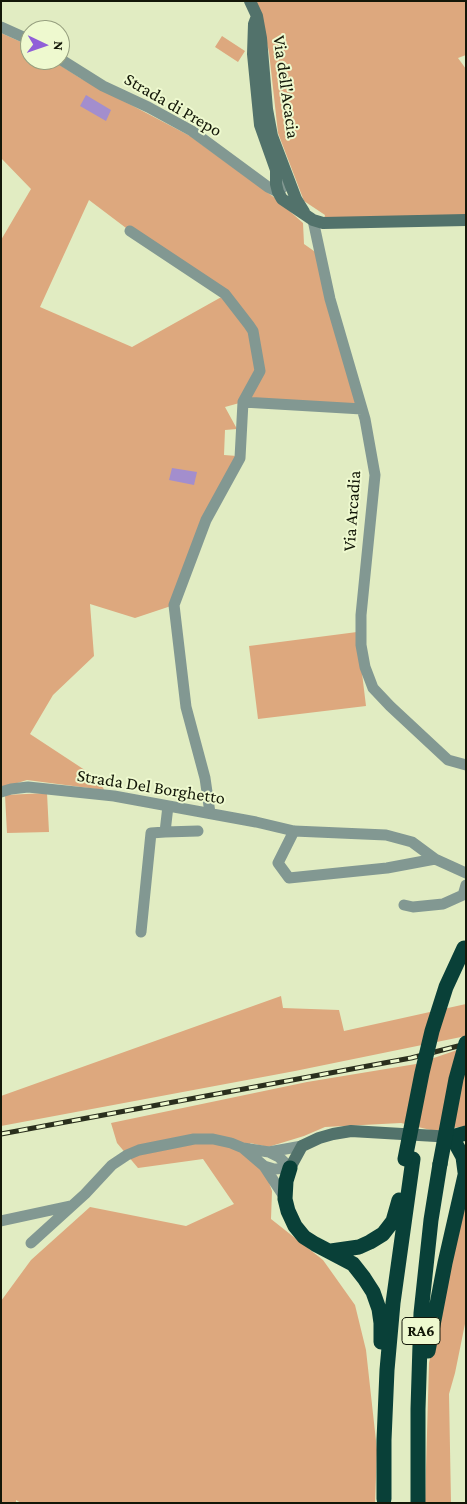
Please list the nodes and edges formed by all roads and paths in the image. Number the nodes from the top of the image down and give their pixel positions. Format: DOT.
graph roads {
  1 [pos="250,1"];
  2 [pos="257,16"];
  3 [pos="1,27"];
  4 [pos="20,36"];
  5 [pos="70,65"];
  6 [pos="289,181"];
  7 [pos="278,192"];
  8 [pos="310,218"];
  9 [pos="466,220"];
  10 [pos="130,231"];
  11 [pos="243,402"];
  12 [pos="362,409"];
  13 [pos="466,765"];
  14 [pos="1,792"];
  15 [pos="168,806"];
  16 [pos="210,813"];
  17 [pos="198,831"];
  18 [pos="165,832"];
  19 [pos="294,832"];
  20 [pos="434,859"];
  21 [pos="466,873"];
  22 [pos="466,885"];
  23 [pos="404,905"];
  24 [pos="141,932"];
  25 [pos="465,945"];
  26 [pos="466,1043"];
  27 [pos="461,1136"];
  28 [pos="302,1146"];
  29 [pos="243,1148"];
  30 [pos="269,1152"];
  31 [pos="409,1159"];
  32 [pos="264,1166"];
  33 [pos="290,1168"];
  34 [pos="465,1172"];
  35 [pos="285,1199"];
  36 [pos="71,1206"];
  37 [pos="1,1221"];
  38 [pos="31,1244"];
  39 [pos="331,1251"];
  40 [pos="384,1440"];
  41 [pos="384,1499"];
  42 [pos="418,1501"];
  1 -- 2 [label="street, Via dell'Acacia"];
  2 -- 6 [label="street, Via dell'Acacia"];
  2 -- 7 [label="street, Via dell'Acacia"];
  3 -- 4 [label="street"];
  5 -- 7 [label="street, Strada di Prepo"];
  6 -- 7 [label="street"];
  6 -- 8 [label="street, Via dell'Acacia"];
  7 -- 8 [label="street"];
  8 -- 9 [label="street"];
  8 -- 12 [label="street, Via Arcadia"];
  10 -- 11 [label="street"];
  11 -- 12 [label="street"];
  11 -- 16 [label="street"];
  12 -- 13 [label="street, Via Arcadia"];
  14 -- 15 [label="street, Strada Del Borghetto"];
  15 -- 16 [label="street, Strada Del Borghetto"];
  15 -- 18 [label="street"];
  16 -- 19 [label="street, Strada Del Borghetto"];
  17 -- 18 [label="street"];
  18 -- 24 [label="street"];
  19 -- 20 [label="street, Strada Del Borghetto"];
  19 -- 20 [label="street"];
  20 -- 21 [label="street, Strada Del Borghetto"];
  22 -- 23 [label="street"];
  25 -- 31 [label="highway, RA6, bridge"];
  26 -- 42 [label="highway, RA6, bridge"];
  27 -- 28 [label="street"];
  27 -- 34 [label="highway"];
  28 -- 30 [label="street"];
  28 -- 33 [label="street"];
  29 -- 30 [label="street"];
  29 -- 32 [label="street"];
  29 -- 36 [label="street"];
  30 -- 33 [label="street"];
  31 -- 39 [label="highway"];
  31 -- 40 [label="highway, RA6"];
  32 -- 33 [label="street"];
  32 -- 35 [label="street"];
  33 -- 35 [label="highway"];
  34 -- 42 [label="highway"];
  35 -- 39 [label="highway"];
  36 -- 37 [label="street"];
  36 -- 38 [label="street"];
  39 -- 40 [label="highway"];
  40 -- 41 [label="highway, RA6"];
}
